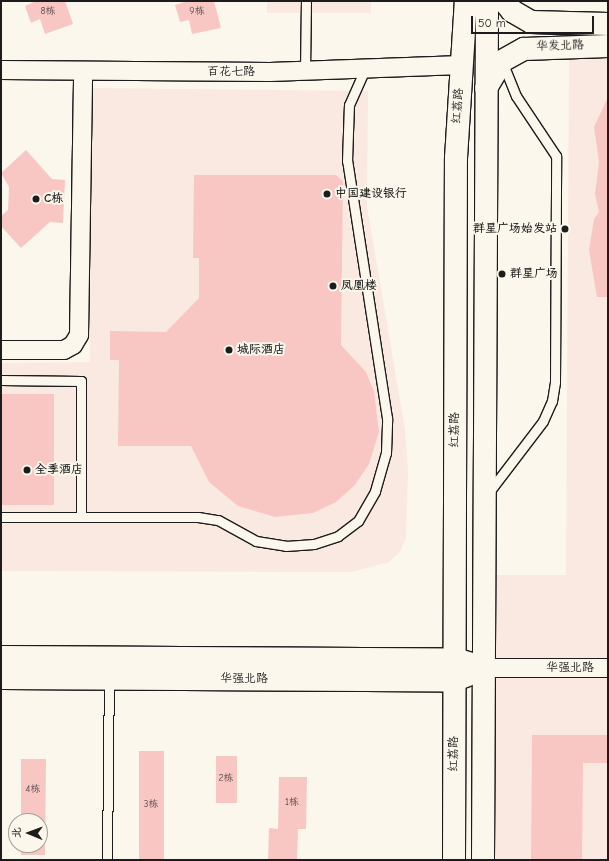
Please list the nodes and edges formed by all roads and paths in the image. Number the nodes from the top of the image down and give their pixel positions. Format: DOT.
graph roads {
  1 [pos="306,1"];
  2 [pos="466,1"];
  3 [pos="504,1"];
  4 [pos="487,9"];
  5 [pos="608,24"];
  6 [pos="608,46"];
  7 [pos="502,61"];
  8 [pos="462,64"];
  9 [pos="365,69"];
  10 [pos="1,70"];
  11 [pos="83,71"];
  12 [pos="305,71"];
  13 [pos="486,91"];
  14 [pos="1,350"];
  15 [pos="1,380"];
  16 [pos="484,498"];
  17 [pos="1,517"];
  18 [pos="81,517"];
  19 [pos="1,657"];
  20 [pos="455,659"];
  21 [pos="484,668"];
  22 [pos="608,668"];
  23 [pos="1,678"];
  24 [pos="109,678"];
  25 [pos="455,680"];
  26 [pos="107,860"];
  27 [pos="454,860"];
  28 [pos="483,860"];
  1 -- 12 [label="lane"];
  2 -- 8 [label="main road, 红荔路"];
  3 -- 5 [label="main road, 华发北路"];
  4 -- 7 [label="lane"];
  4 -- 13 [label="main road"];
  6 -- 7 [label="main road, 华发北路"];
  7 -- 13 [label="main road"];
  7 -- 16 [label="lane"];
  8 -- 9 [label="street, 百花七路"];
  8 -- 20 [label="main road, 红荔路"];
  9 -- 12 [label="street, 百花七路"];
  9 -- 18 [label="lane"];
  10 -- 11 [label="street, 百花七路"];
  11 -- 12 [label="street, 百花七路"];
  11 -- 14 [label="street"];
  13 -- 16 [label="main road"];
  15 -- 18 [label="lane"];
  16 -- 21 [label="main road"];
  17 -- 18 [label="lane"];
  19 -- 20 [label="main road, 华强北路"];
  20 -- 21 [label="main road, 华强北路"];
  20 -- 25 [label="main road, 红荔路"];
  21 -- 22 [label="street, 华强北路"];
  21 -- 25 [label="main road, 华强北路"];
  21 -- 28 [label="main road"];
  23 -- 24 [label="main road, 华强北路"];
  24 -- 25 [label="main road, 华强北路"];
  24 -- 26 [label="lane"];
  25 -- 27 [label="main road, 红荔路"];
}
